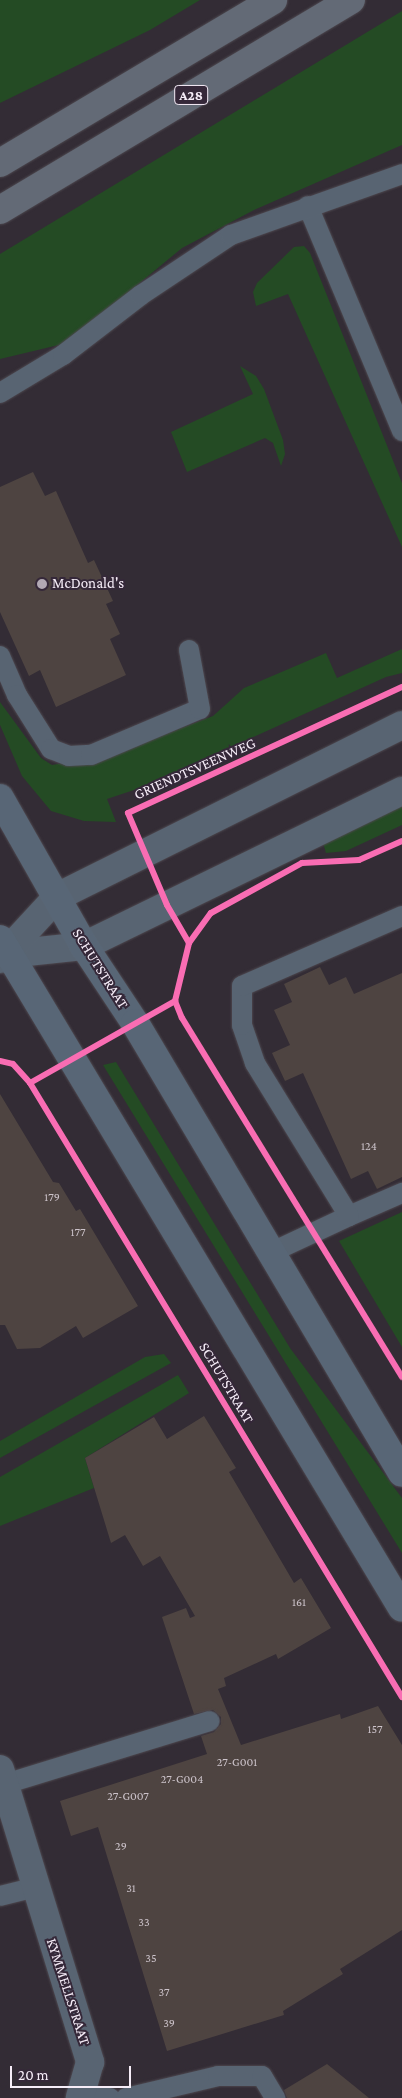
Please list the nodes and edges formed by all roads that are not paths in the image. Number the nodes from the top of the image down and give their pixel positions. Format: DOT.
graph roads {
  1 [pos="273,0"];
  2 [pos="352,0"];
  3 [pos="0,163"];
  4 [pos="402,174"];
  5 [pos="308,206"];
  6 [pos="0,210"];
  7 [pos="0,393"];
  8 [pos="402,431"];
  9 [pos="189,650"];
  10 [pos="0,656"];
  11 [pos="402,725"];
  12 [pos="402,791"];
  13 [pos="0,798"];
  14 [pos="57,898"];
  15 [pos="402,916"];
  16 [pos="84,946"];
  17 [pos="2,951"];
  18 [pos="402,1193"];
  19 [pos="348,1216"];
  20 [pos="270,1254"];
  21 [pos="402,1473"];
  22 [pos="402,1608"];
  23 [pos="210,1721"];
  24 [pos="2,1776"];
  25 [pos="34,1887"];
  26 [pos="0,1896"];
  27 [pos="80,2098"];
  28 [pos="110,2098"];
  29 [pos="126,2098"];
  30 [pos="274,2098"];
  1 -- 3 [label="highway, A28"];
  2 -- 6 [label="highway, A28"];
  4 -- 5 [label="lane"];
  5 -- 7 [label="lane"];
  5 -- 8 [label="lane"];
  9 -- 10 [label="lane"];
  11 -- 14 [label="street"];
  12 -- 16 [label="street"];
  13 -- 14 [label="main road, SCHUTSTRAAT"];
  14 -- 16 [label="main road, SCHUTSTRAAT"];
  14 -- 17 [label="street"];
  15 -- 19 [label="lane"];
  16 -- 17 [label="street"];
  16 -- 20 [label="main road, SCHUTSTRAAT"];
  17 -- 22 [label="main road"];
  18 -- 19 [label="lane"];
  19 -- 20 [label="lane"];
  20 -- 21 [label="main road, SCHUTSTRAAT"];
  23 -- 24 [label="lane, KYMMELLSTRAAT"];
  24 -- 25 [label="street, KYMMELLSTRAAT"];
  25 -- 26 [label="lane"];
  25 -- 27 [label="street, KYMMELLSTRAAT"];
  27 -- 28 [label="lane, KYMMELLSTRAAT"];
  29 -- 30 [label="lane"];
}
